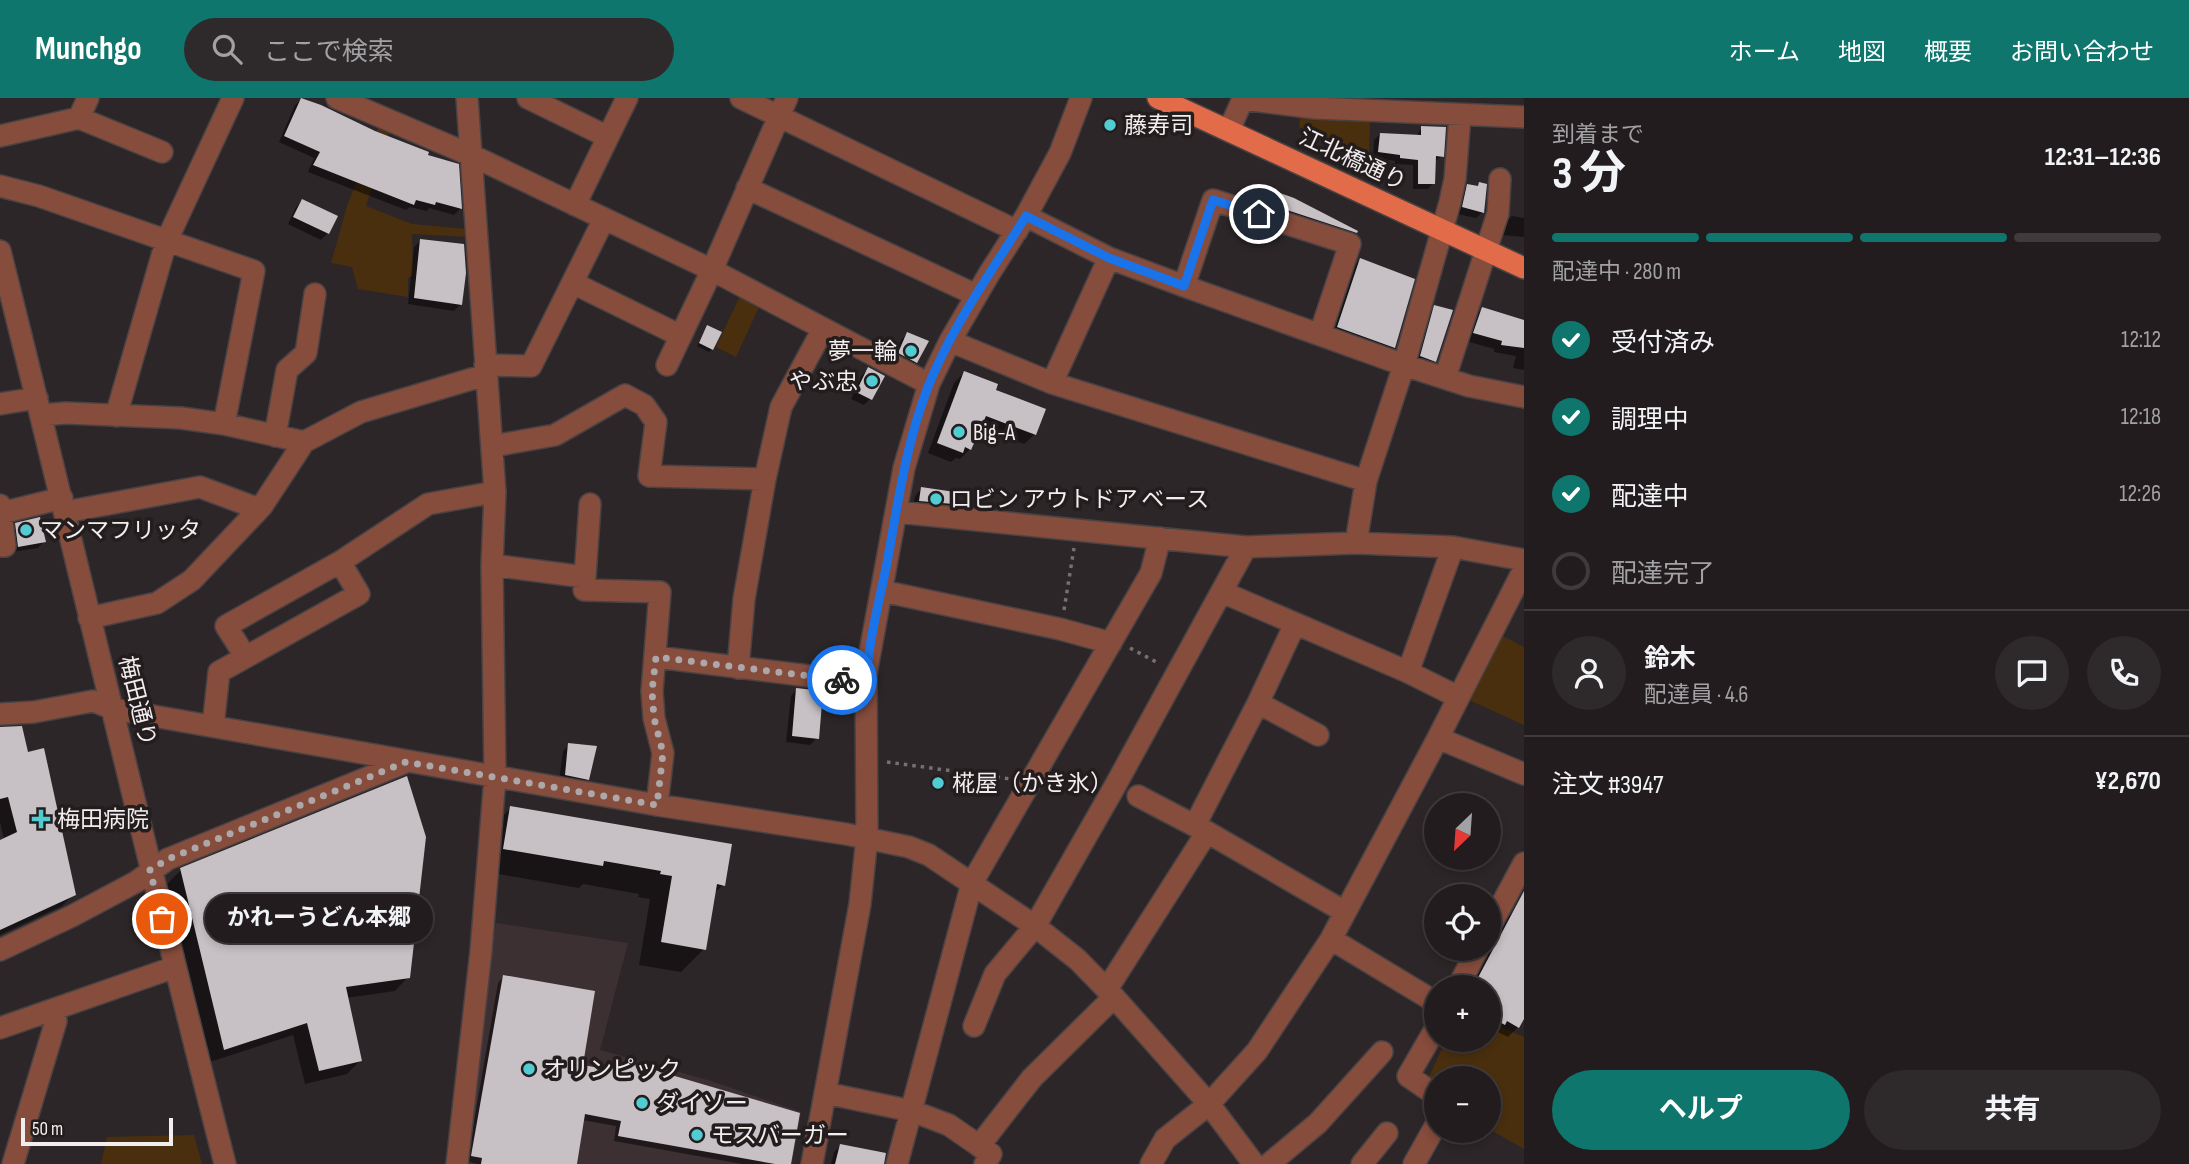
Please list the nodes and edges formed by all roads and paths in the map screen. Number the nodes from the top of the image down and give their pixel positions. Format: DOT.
graph roads {
  1 [pos="88,98"];
  2 [pos="233,98"];
  3 [pos="337,98"];
  4 [pos="467,98"];
  5 [pos="528,98"];
  6 [pos="627,98"];
  7 [pos="741,98"];
  8 [pos="1081,98"];
  9 [pos="1158,98"];
  10 [pos="1317,103"];
  11 [pos="782,107"];
  12 [pos="1460,115"];
  13 [pos="1524,117"];
  14 [pos="79,118"];
  15 [pos="1229,130"];
  16 [pos="0,136"];
  17 [pos="608,137"];
  18 [pos="162,152"];
  19 [pos="473,156"];
  20 [pos="1500,179"];
  21 [pos="0,186"];
  22 [pos="747,188"];
  23 [pos="575,205"];
  24 [pos="604,219"];
  25 [pos="1022,223"];
  26 [pos="1442,230"];
  27 [pos="166,242"];
  28 [pos="0,250"];
  29 [pos="1485,250"];
  30 [pos="1109,258"];
  31 [pos="1524,268"];
  32 [pos="712,270"];
  33 [pos="573,283"];
  34 [pos="1184,286"];
  35 [pos="315,294"];
  36 [pos="976,295"];
  37 [pos="823,329"];
  38 [pos="1320,334"];
  39 [pos="681,335"];
  40 [pos="950,341"];
  41 [pos="667,365"];
  42 [pos="1404,365"];
  43 [pos="485,370"];
  44 [pos="1445,379"];
  45 [pos="1052,383"];
  46 [pos="929,384"];
  47 [pos="1524,397"];
  48 [pos="0,404"];
  49 [pos="39,407"];
  50 [pos="116,415"];
  51 [pos="224,424"];
  52 [pos="275,436"];
  53 [pos="304,442"];
  54 [pos="493,446"];
  55 [pos="765,480"];
  56 [pos="1366,481"];
  57 [pos="495,492"];
  58 [pos="63,505"];
  59 [pos="590,505"];
  60 [pos="1,509"];
  61 [pos="258,509"];
  62 [pos="897,512"];
  63 [pos="1077,530"];
  64 [pos="1160,538"];
  65 [pos="1356,543"];
  66 [pos="0,546"];
  67 [pos="1246,547"];
  68 [pos="1453,547"];
  69 [pos="1524,560"];
  70 [pos="340,562"];
  71 [pos="492,565"];
  72 [pos="1524,569"];
  73 [pos="585,577"];
  74 [pos="881,591"];
  75 [pos="1222,592"];
  76 [pos="89,618"];
  77 [pos="1295,624"];
  78 [pos="1060,629"];
  79 [pos="1112,641"];
  80 [pos="244,656"];
  81 [pos="656,657"];
  82 [pos="738,668"];
  83 [pos="1408,673"];
  84 [pos="1177,674"];
  85 [pos="866,683"];
  86 [pos="1458,697"];
  87 [pos="1258,703"];
  88 [pos="114,709"];
  89 [pos="0,713"];
  90 [pos="214,726"];
  91 [pos="1318,735"];
  92 [pos="1438,738"];
  93 [pos="867,759"];
  94 [pos="406,762"];
  95 [pos="1524,774"];
  96 [pos="495,777"];
  97 [pos="1030,782"];
  98 [pos="1138,796"];
  99 [pos="657,805"];
  100 [pos="1201,829"];
  101 [pos="867,838"];
  102 [pos="1524,863"];
  103 [pos="150,870"];
  104 [pos="972,883"];
  105 [pos="1501,906"];
  106 [pos="1345,912"];
  107 [pos="1035,926"];
  108 [pos="1331,939"];
  109 [pos="0,950"];
  110 [pos="174,967"];
  111 [pos="1110,993"];
  112 [pos="1424,995"];
  113 [pos="52,1010"];
  114 [pos="974,1026"];
  115 [pos="0,1028"];
  116 [pos="1424,1048"];
  117 [pos="1382,1052"];
  118 [pos="1424,1087"];
  119 [pos="825,1093"];
  120 [pos="1209,1104"];
  121 [pos="912,1111"];
  122 [pos="1387,1133"];
  123 [pos="1426,1143"];
  124 [pos="982,1155"];
  125 [pos="13,1164"];
  126 [pos="225,1164"];
  127 [pos="457,1164"];
  128 [pos="812,1164"];
  129 [pos="897,1164"];
  130 [pos="1151,1164"];
  131 [pos="1254,1164"];
  132 [pos="1269,1164"];
  133 [pos="1362,1164"];
  134 [pos="1414,1164"];
  1 -- 14 [label="street"];
  2 -- 27 [label="street"];
  3 -- 19 [label="street"];
  4 -- 19 [label="street"];
  5 -- 17 [label="street"];
  6 -- 17 [label="street"];
  7 -- 11 [label="street"];
  8 -- 25 [label="street"];
  9 -- 15 [label="main road, 江北橋通り"];
  10 -- 12 [label="street"];
  10 -- 15 [label="street"];
  11 -- 22 [label="street"];
  11 -- 25 [label="street"];
  12 -- 13 [label="street"];
  12 -- 26 [label="street"];
  14 -- 16 [label="street"];
  14 -- 18 [label="street"];
  15 -- 26 [label="main road, 江北橋通り"];
  17 -- 23 [label="street"];
  19 -- 23 [label="street"];
  19 -- 43 [label="street"];
  20 -- 29 [label="street"];
  21 -- 27 [label="street"];
  22 -- 32 [label="street"];
  22 -- 36 [label="street"];
  23 -- 24 [label="street"];
  24 -- 32 [label="street"];
  24 -- 33 [label="street"];
  25 -- 30 [label="street"];
  25 -- 36 [label="street"];
  26 -- 29 [label="main road, 江北橋通り"];
  26 -- 42 [label="street"];
  27 -- 50 [label="street"];
  27 -- 51 [label="street"];
  28 -- 49 [label="street, 梅田通り"];
  29 -- 31 [label="main road, 江北橋通り"];
  29 -- 44 [label="street"];
  30 -- 34 [label="street"];
  30 -- 45 [label="street"];
  32 -- 37 [label="street"];
  32 -- 39 [label="street"];
  33 -- 39 [label="street"];
  33 -- 43 [label="street"];
  34 -- 38 [label="street"];
  34 -- 38 [label="street"];
  35 -- 52 [label="street"];
  36 -- 40 [label="street"];
  37 -- 46 [label="street"];
  37 -- 55 [label="street"];
  38 -- 42 [label="street"];
  39 -- 41 [label="street"];
  40 -- 45 [label="street"];
  40 -- 46 [label="street"];
  42 -- 44 [label="street"];
  42 -- 56 [label="street"];
  43 -- 53 [label="street"];
  43 -- 54 [label="street"];
  44 -- 47 [label="street"];
  45 -- 56 [label="street"];
  46 -- 62 [label="street"];
  48 -- 49 [label="street"];
  49 -- 50 [label="street"];
  49 -- 58 [label="street, 梅田通り"];
  50 -- 51 [label="street"];
  51 -- 52 [label="street"];
  52 -- 53 [label="street"];
  53 -- 61 [label="street"];
  54 -- 55 [label="street"];
  54 -- 57 [label="street"];
  55 -- 82 [label="street"];
  56 -- 65 [label="street"];
  57 -- 70 [label="street"];
  57 -- 71 [label="street"];
  58 -- 60 [label="street"];
  58 -- 61 [label="street"];
  58 -- 76 [label="street, 梅田通り"];
  59 -- 73 [label="street"];
  60 -- 66 [label="street"];
  61 -- 76 [label="street"];
  62 -- 63 [label="street"];
  62 -- 74 [label="street"];
  63 -- 64 [label="street"];
  63 -- 78 [label="path"];
  64 -- 67 [label="street"];
  64 -- 79 [label="street"];
  65 -- 67 [label="street"];
  65 -- 68 [label="street"];
  67 -- 75 [label="street"];
  68 -- 69 [label="street"];
  68 -- 83 [label="street"];
  70 -- 80 [label="street"];
  70 -- 80 [label="street"];
  71 -- 73 [label="street"];
  71 -- 96 [label="street"];
  72 -- 86 [label="street"];
  73 -- 81 [label="street"];
  74 -- 78 [label="street"];
  74 -- 85 [label="street"];
  75 -- 77 [label="street"];
  75 -- 84 [label="street"];
  76 -- 88 [label="street, 梅田通り"];
  77 -- 83 [label="street"];
  77 -- 87 [label="street"];
  78 -- 79 [label="street"];
  79 -- 84 [label="path"];
  79 -- 97 [label="street"];
  80 -- 90 [label="street"];
  81 -- 82 [label="street"];
  81 -- 99 [label="street"];
  82 -- 85 [label="street"];
  83 -- 86 [label="street"];
  84 -- 107 [label="street"];
  85 -- 93 [label="street"];
  86 -- 92 [label="street"];
  87 -- 91 [label="street"];
  87 -- 100 [label="street"];
  88 -- 89 [label="street"];
  88 -- 90 [label="street"];
  88 -- 103 [label="street, 梅田通り"];
  90 -- 94 [label="street"];
  92 -- 95 [label="street"];
  92 -- 106 [label="street"];
  93 -- 97 [label="path"];
  93 -- 101 [label="street"];
  94 -- 96 [label="street"];
  94 -- 103 [label="street"];
  96 -- 99 [label="street"];
  96 -- 127 [label="street"];
  97 -- 104 [label="street"];
  98 -- 100 [label="street"];
  99 -- 101 [label="street"];
  100 -- 106 [label="street"];
  100 -- 111 [label="street"];
  101 -- 104 [label="street"];
  101 -- 119 [label="street"];
  102 -- 105 [label="street"];
  103 -- 109 [label="street"];
  103 -- 110 [label="street, 梅田通り"];
  104 -- 107 [label="street"];
  104 -- 121 [label="street"];
  106 -- 108 [label="street"];
  107 -- 111 [label="street"];
  107 -- 114 [label="street"];
  108 -- 112 [label="street"];
  108 -- 120 [label="street"];
  110 -- 113 [label="street"];
  110 -- 126 [label="street, 梅田通り"];
  111 -- 120 [label="street"];
  111 -- 124 [label="street"];
  113 -- 115 [label="street"];
  113 -- 125 [label="street"];
  116 -- 118 [label="street"];
  117 -- 132 [label="street"];
  119 -- 121 [label="street"];
  119 -- 128 [label="street"];
  120 -- 130 [label="street"];
  120 -- 131 [label="street"];
  121 -- 124 [label="street"];
  121 -- 129 [label="street"];
  122 -- 133 [label="street"];
  123 -- 134 [label="street"];
}
